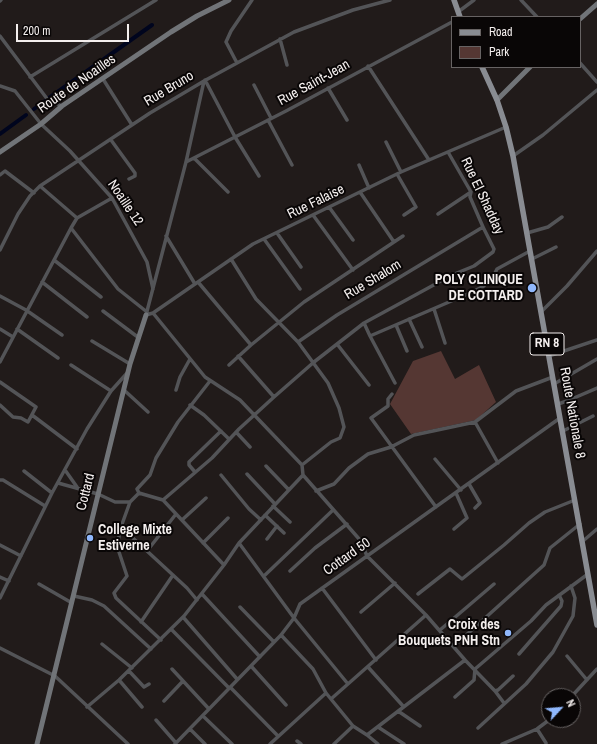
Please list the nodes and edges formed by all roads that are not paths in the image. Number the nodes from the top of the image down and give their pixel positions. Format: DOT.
graph roads {
  1 [pos="156,0"];
  2 [pos="229,0"];
  3 [pos="252,0"];
  4 [pos="390,0"];
  5 [pos="454,0"];
  6 [pos="474,0"];
  7 [pos="522,0"];
  8 [pos="597,4"];
  9 [pos="459,14"];
  10 [pos="536,16"];
  11 [pos="581,18"];
  12 [pos="451,23"];
  13 [pos="0,37"];
  14 [pos="280,39"];
  15 [pos="237,63"];
  16 [pos="581,64"];
  17 [pos="287,65"];
  18 [pos="368,66"];
  19 [pos="482,68"];
  20 [pos="529,68"];
  21 [pos="30,77"];
  22 [pos="103,80"];
  23 [pos="204,80"];
  24 [pos="597,82"];
  25 [pos="254,85"];
  26 [pos="0,86"];
  27 [pos="328,88"];
  28 [pos="597,90"];
  29 [pos="497,100"];
  30 [pos="62,106"];
  31 [pos="269,119"];
  32 [pos="347,120"];
  33 [pos="41,124"];
  34 [pos="132,125"];
  35 [pos="506,127"];
  36 [pos="234,137"];
  37 [pos="111,140"];
  38 [pos="386,142"];
  39 [pos="0,152"];
  40 [pos="448,152"];
  41 [pos="512,156"];
  42 [pos="194,158"];
  43 [pos="429,160"];
  44 [pos="79,161"];
  45 [pos="186,162"];
  46 [pos="292,165"];
  47 [pos="359,165"];
  48 [pos="401,172"];
  49 [pos="397,174"];
  50 [pos="0,175"];
  51 [pos="259,176"];
  52 [pos="129,179"];
  53 [pos="40,186"];
  54 [pos="368,188"];
  55 [pos="228,192"];
  56 [pos="360,192"];
  57 [pos="471,192"];
  58 [pos="34,193"];
  59 [pos="112,198"];
  60 [pos="329,207"];
  61 [pos="438,214"];
  62 [pos="313,215"];
  63 [pos="404,215"];
  64 [pos="562,217"];
  65 [pos="78,218"];
  66 [pos="483,227"];
  67 [pos="71,228"];
  68 [pos="277,233"];
  69 [pos="527,233"];
  70 [pos="166,236"];
  71 [pos="403,236"];
  72 [pos="264,239"];
  73 [pos="353,240"];
  74 [pos="394,242"];
  75 [pos="556,247"];
  76 [pos="0,250"];
  77 [pos="530,251"];
  78 [pos="597,251"];
  79 [pos="232,259"];
  80 [pos="532,259"];
  81 [pos="54,260"];
  82 [pos="301,267"];
  83 [pos="353,270"];
  84 [pos="42,282"];
  85 [pos="196,283"];
  86 [pos="300,289"];
  87 [pos="153,290"];
  88 [pos="0,296"];
  89 [pos="101,297"];
  90 [pos="434,309"];
  91 [pos="26,310"];
  92 [pos="103,311"];
  93 [pos="541,312"];
  94 [pos="153,313"];
  95 [pos="147,314"];
  96 [pos="88,317"];
  97 [pos="409,320"];
  98 [pos="278,323"];
  99 [pos="364,323"];
  100 [pos="396,325"];
  101 [pos="0,329"];
  102 [pos="17,329"];
  103 [pos="62,335"];
  104 [pos="370,336"];
  105 [pos="13,338"];
  106 [pos="139,338"];
  107 [pos="597,340"];
  108 [pos="92,341"];
  109 [pos="298,342"];
  110 [pos="445,343"];
  111 [pos="338,344"];
  112 [pos="251,345"];
  113 [pos="422,347"];
  114 [pos="407,351"];
  115 [pos="238,356"];
  116 [pos="549,356"];
  117 [pos="58,358"];
  118 [pos="190,359"];
  119 [pos="597,359"];
  120 [pos="0,362"];
  121 [pos="314,362"];
  122 [pos="130,364"];
  123 [pos="72,365"];
  124 [pos="229,365"];
  125 [pos="128,371"];
  126 [pos="553,377"];
  127 [pos="210,381"];
  128 [pos="0,382"];
  129 [pos="395,383"];
  130 [pos="554,384"];
  131 [pos="369,385"];
  132 [pos="597,388"];
  133 [pos="124,390"];
  134 [pos="176,390"];
  135 [pos="111,391"];
  136 [pos="392,394"];
  137 [pos="274,397"];
  138 [pos="558,404"];
  139 [pos="0,405"];
  140 [pos="190,405"];
  141 [pos="148,412"];
  142 [pos="32,415"];
  143 [pos="256,415"];
  144 [pos="593,416"];
  145 [pos="560,418"];
  146 [pos="475,422"];
  147 [pos="221,431"];
  148 [pos="563,431"];
  149 [pos="236,432"];
  150 [pos="230,439"];
  151 [pos="250,447"];
  152 [pos="391,447"];
  153 [pos="77,449"];
  154 [pos="435,459"];
  155 [pos="498,463"];
  156 [pos="266,466"];
  157 [pos="302,466"];
  158 [pos="65,470"];
  159 [pos="24,471"];
  160 [pos="195,472"];
  161 [pos="247,474"];
  162 [pos="221,475"];
  163 [pos="303,475"];
  164 [pos="0,480"];
  165 [pos="58,483"];
  166 [pos="469,484"];
  167 [pos="78,487"];
  168 [pos="289,490"];
  169 [pos="461,490"];
  170 [pos="316,491"];
  171 [pos="52,493"];
  172 [pos="139,493"];
  173 [pos="456,493"];
  174 [pos="98,494"];
  175 [pos="206,498"];
  176 [pos="163,500"];
  177 [pos="575,500"];
  178 [pos="130,502"];
  179 [pos="274,505"];
  180 [pos="46,506"];
  181 [pos="436,508"];
  182 [pos="475,508"];
  183 [pos="333,510"];
  184 [pos="176,514"];
  185 [pos="265,515"];
  186 [pos="228,518"];
  187 [pos="182,520"];
  188 [pos="260,520"];
  189 [pos="290,522"];
  190 [pos="347,524"];
  191 [pos="580,524"];
  192 [pos="277,526"];
  193 [pos="121,527"];
  194 [pos="454,529"];
  195 [pos="597,529"];
  196 [pos="284,533"];
  197 [pos="267,539"];
  198 [pos="583,541"];
  199 [pos="203,543"];
  200 [pos="239,543"];
  201 [pos="0,545"];
  202 [pos="147,551"];
  203 [pos="21,556"];
  204 [pos="367,556"];
  205 [pos="224,565"];
  206 [pos="290,571"];
  207 [pos="588,574"];
  208 [pos="173,575"];
  209 [pos="264,576"];
  210 [pos="0,577"];
  211 [pos="9,581"];
  212 [pos="395,583"];
  213 [pos="39,584"];
  214 [pos="494,584"];
  215 [pos="571,586"];
  216 [pos="322,588"];
  217 [pos="202,594"];
  218 [pos="418,594"];
  219 [pos="559,595"];
  220 [pos="74,596"];
  221 [pos="0,598"];
  222 [pos="197,600"];
  223 [pos="72,603"];
  224 [pos="240,607"];
  225 [pos="361,612"];
  226 [pos="426,615"];
  227 [pos="183,617"];
  228 [pos="294,618"];
  229 [pos="142,622"];
  230 [pos="597,625"];
  231 [pos="171,629"];
  232 [pos="440,630"];
  233 [pos="281,635"];
  234 [pos="161,640"];
  235 [pos="274,642"];
  236 [pos="102,644"];
  237 [pos="454,646"];
  238 [pos="0,648"];
  239 [pos="151,649"];
  240 [pos="519,654"];
  241 [pos="260,656"];
  242 [pos="567,656"];
  243 [pos="376,660"];
  244 [pos="465,660"];
  245 [pos="250,666"];
  246 [pos="368,667"];
  247 [pos="172,669"];
  248 [pos="597,669"];
  249 [pos="130,670"];
  250 [pos="474,670"];
  251 [pos="54,676"];
  252 [pos="512,676"];
  253 [pos="237,679"];
  254 [pos="119,680"];
  255 [pos="587,680"];
  256 [pos="183,681"];
  257 [pos="149,684"];
  258 [pos="348,684"];
  259 [pos="229,687"];
  260 [pos="580,688"];
  261 [pos="495,691"];
  262 [pos="326,693"];
  263 [pos="455,698"];
  264 [pos="331,699"];
  265 [pos="164,701"];
  266 [pos="504,703"];
  267 [pos="286,705"];
  268 [pos="142,706"];
  269 [pos="403,706"];
  270 [pos="87,707"];
  271 [pos="209,709"];
  272 [pos="398,711"];
  273 [pos="204,716"];
  274 [pos="156,720"];
  275 [pos="353,726"];
  276 [pos="420,726"];
  277 [pos="541,726"];
  278 [pos="378,727"];
  279 [pos="478,728"];
  280 [pos="537,729"];
  281 [pos="190,730"];
  282 [pos="367,735"];
  283 [pos="278,736"];
  284 [pos="176,743"];
  285 [pos="546,743"];
  286 [pos="37,744"];
  287 [pos="128,744"];
  288 [pos="205,744"];
  289 [pos="232,744"];
  290 [pos="270,744"];
  291 [pos="334,744"];
  292 [pos="378,744"];
  293 [pos="404,744"];
  294 [pos="502,744"];
  1 -- 21 [label="street"];
  2 -- 22 [label="street, Route de Noailles"];
  3 -- 15 [label="street"];
  4 -- 14 [label="street, Rue Bruno"];
  5 -- 9 [label="main road"];
  6 -- 9 [label="street"];
  7 -- 10 [label="street"];
  8 -- 11 [label="street"];
  12 -- 18 [label="street, Rue Saint-Jean"];
  13 -- 21 [label="street"];
  14 -- 15 [label="street, Rue Bruno"];
  14 -- 17 [label="street"];
  15 -- 23 [label="street, Rue Bruno"];
  16 -- 24 [label="street"];
  18 -- 27 [label="street, Rue Saint-Jean"];
  18 -- 43 [label="street"];
  19 -- 29 [label="main road, Route Nationale 8 / RN 8"];
  20 -- 29 [label="street"];
  21 -- 30 [label="street"];
  22 -- 30 [label="street, Route de Noailles"];
  22 -- 34 [label="street"];
  23 -- 34 [label="street, Rue Bruno"];
  23 -- 36 [label="street"];
  23 -- 45 [label="street"];
  25 -- 31 [label="street"];
  26 -- 33 [label="street, Noaille 12"];
  27 -- 31 [label="street, Rue Saint-Jean"];
  27 -- 32 [label="street"];
  28 -- 41 [label="street"];
  29 -- 35 [label="main road, Route Nationale 8 / RN 8"];
  30 -- 33 [label="street, Route de Noailles"];
  31 -- 36 [label="street, Rue Saint-Jean"];
  31 -- 46 [label="street"];
  33 -- 39 [label="street, Route de Noailles"];
  33 -- 44 [label="street, Noaille 12"];
  34 -- 37 [label="street, Rue Bruno"];
  35 -- 40 [label="street, Rue Falaise"];
  35 -- 41 [label="main road, Route Nationale 8 / RN 8"];
  36 -- 42 [label="street, Rue Saint-Jean"];
  36 -- 51 [label="street"];
  37 -- 44 [label="street, Rue Bruno"];
  37 -- 52 [label="street"];
  38 -- 48 [label="street"];
  40 -- 43 [label="street, Rue Falaise"];
  40 -- 57 [label="street, Rue El Shadday"];
  41 -- 69 [label="main road, Route Nationale 8 / RN 8"];
  42 -- 45 [label="street, Rue Saint-Jean"];
  42 -- 55 [label="street"];
  43 -- 48 [label="street, Rue Falaise"];
  44 -- 53 [label="street, Rue Bruno"];
  44 -- 59 [label="street, Noaille 12"];
  45 -- 70 [label="street"];
  47 -- 54 [label="street"];
  48 -- 49 [label="street, Rue Falaise"];
  49 -- 54 [label="street, Rue Falaise"];
  49 -- 63 [label="street"];
  50 -- 58 [label="street"];
  53 -- 58 [label="street, Rue Bruno"];
  53 -- 65 [label="street"];
  54 -- 56 [label="street, Rue Falaise"];
  56 -- 60 [label="street, Rue Falaise"];
  56 -- 74 [label="street"];
  57 -- 61 [label="street"];
  57 -- 66 [label="street, Rue El Shadday"];
  58 -- 76 [label="street, Rue Bruno"];
  59 -- 65 [label="street"];
  59 -- 87 [label="street, Noaille 12"];
  60 -- 62 [label="street, Rue Falaise"];
  60 -- 73 [label="street"];
  62 -- 68 [label="street, Rue Falaise"];
  62 -- 83 [label="street"];
  64 -- 69 [label="street"];
  65 -- 67 [label="street"];
  66 -- 99 [label="street, Rue El Shadday"];
  66 -- 109 [label="street, Rue Shalom"];
  67 -- 81 [label="street"];
  67 -- 95 [label="street"];
  68 -- 72 [label="street, Rue Falaise"];
  68 -- 82 [label="street"];
  69 -- 77 [label="main road, Route Nationale 8 / RN 8"];
  70 -- 85 [label="street"];
  70 -- 87 [label="street"];
  71 -- 74 [label="street"];
  72 -- 79 [label="street, Rue Falaise"];
  72 -- 86 [label="street"];
  74 -- 83 [label="street"];
  75 -- 80 [label="street"];
  77 -- 80 [label="main road, Route Nationale 8 / RN 8"];
  77 -- 90 [label="street"];
  78 -- 93 [label="street"];
  79 -- 85 [label="street, Rue Falaise"];
  79 -- 98 [label="street"];
  80 -- 93 [label="main road, Route Nationale 8 / RN 8"];
  81 -- 84 [label="street"];
  81 -- 89 [label="street"];
  83 -- 98 [label="street"];
  84 -- 91 [label="street"];
  84 -- 96 [label="street"];
  85 -- 94 [label="street, Rue Falaise"];
  85 -- 112 [label="street"];
  87 -- 95 [label="street"];
  88 -- 91 [label="street"];
  90 -- 97 [label="street"];
  90 -- 110 [label="street"];
  91 -- 102 [label="street"];
  91 -- 103 [label="street"];
  92 -- 106 [label="street"];
  93 -- 116 [label="main road, Route Nationale 8 / RN 8"];
  94 -- 95 [label="street, Rue Falaise"];
  94 -- 118 [label="street"];
  95 -- 106 [label="street, Cottard"];
  97 -- 100 [label="street"];
  97 -- 113 [label="street"];
  98 -- 109 [label="street"];
  98 -- 112 [label="street"];
  99 -- 104 [label="street"];
  99 -- 111 [label="street"];
  100 -- 104 [label="street"];
  100 -- 114 [label="street"];
  101 -- 105 [label="street"];
  102 -- 105 [label="street"];
  102 -- 117 [label="street"];
  104 -- 129 [label="street"];
  105 -- 120 [label="street"];
  106 -- 122 [label="street, Cottard"];
  107 -- 116 [label="street"];
  108 -- 122 [label="street"];
  109 -- 121 [label="street"];
  111 -- 121 [label="street"];
  111 -- 131 [label="street"];
  112 -- 115 [label="street"];
  115 -- 124 [label="street"];
  115 -- 137 [label="street"];
  116 -- 126 [label="main road, Route Nationale 8 / RN 8"];
  118 -- 127 [label="street"];
  118 -- 134 [label="street"];
  119 -- 130 [label="street"];
  121 -- 137 [label="street"];
  121 -- 157 [label="street"];
  122 -- 125 [label="street, Cottard"];
  123 -- 135 [label="street"];
  125 -- 133 [label="street, Cottard"];
  125 -- 135 [label="street"];
  126 -- 130 [label="main road, Route Nationale 8 / RN 8"];
  126 -- 146 [label="street"];
  127 -- 140 [label="street"];
  127 -- 143 [label="street"];
  128 -- 142 [label="street"];
  130 -- 138 [label="main road, Route Nationale 8 / RN 8"];
  132 -- 138 [label="street"];
  133 -- 141 [label="street"];
  133 -- 174 [label="street, Cottard"];
  135 -- 153 [label="street"];
  136 -- 152 [label="street"];
  137 -- 143 [label="street"];
  138 -- 145 [label="main road, Route Nationale 8 / RN 8"];
  139 -- 142 [label="street"];
  140 -- 147 [label="street"];
  140 -- 172 [label="street"];
  142 -- 153 [label="street"];
  143 -- 149 [label="street"];
  143 -- 157 [label="street"];
  144 -- 148 [label="street"];
  145 -- 148 [label="main road, Route Nationale 8 / RN 8"];
  145 -- 155 [label="street, Cottard 50"];
  146 -- 152 [label="street"];
  146 -- 155 [label="street"];
  147 -- 150 [label="street"];
  147 -- 160 [label="street"];
  148 -- 177 [label="main road, Route Nationale 8 / RN 8"];
  149 -- 150 [label="street"];
  149 -- 151 [label="street"];
  150 -- 160 [label="street"];
  152 -- 170 [label="street"];
  152 -- 181 [label="street"];
  153 -- 158 [label="street"];
  154 -- 169 [label="street"];
  155 -- 166 [label="street, Cottard 50"];
  156 -- 168 [label="street"];
  157 -- 163 [label="street"];
  158 -- 165 [label="street"];
  158 -- 167 [label="street"];
  159 -- 171 [label="street"];
  160 -- 176 [label="street"];
  161 -- 179 [label="street"];
  162 -- 188 [label="street"];
  163 -- 168 [label="street"];
  163 -- 170 [label="street"];
  164 -- 180 [label="street"];
  165 -- 167 [label="street"];
  165 -- 171 [label="street"];
  166 -- 169 [label="street, Cottard 50"];
  166 -- 182 [label="street"];
  167 -- 174 [label="street"];
  168 -- 179 [label="street"];
  169 -- 173 [label="street, Cottard 50"];
  170 -- 183 [label="street"];
  171 -- 180 [label="street"];
  172 -- 176 [label="street"];
  172 -- 178 [label="street"];
  173 -- 181 [label="street, Cottard 50"];
  173 -- 194 [label="street"];
  174 -- 178 [label="street"];
  174 -- 220 [label="street, Cottard"];
  175 -- 187 [label="street"];
  176 -- 184 [label="street"];
  177 -- 191 [label="main road, Route Nationale 8 / RN 8"];
  177 -- 218 [label="street"];
  178 -- 193 [label="street"];
  179 -- 185 [label="street"];
  179 -- 189 [label="street"];
  180 -- 203 [label="street"];
  181 -- 204 [label="street, Cottard 50"];
  183 -- 190 [label="street"];
  183 -- 209 [label="street"];
  184 -- 187 [label="street"];
  184 -- 202 [label="street"];
  185 -- 188 [label="street"];
  185 -- 192 [label="street"];
  186 -- 199 [label="street"];
  187 -- 199 [label="street"];
  188 -- 200 [label="street"];
  190 -- 204 [label="street"];
  190 -- 206 [label="street"];
  191 -- 198 [label="main road, Route Nationale 8 / RN 8"];
  191 -- 237 [label="street"];
  192 -- 196 [label="street"];
  192 -- 197 [label="street"];
  193 -- 202 [label="street"];
  193 -- 229 [label="street"];
  195 -- 198 [label="street"];
  198 -- 207 [label="main road, Route Nationale 8 / RN 8"];
  199 -- 205 [label="street"];
  200 -- 205 [label="street"];
  200 -- 209 [label="street"];
  201 -- 203 [label="street"];
  202 -- 208 [label="street"];
  203 -- 211 [label="street"];
  204 -- 212 [label="street"];
  204 -- 216 [label="street, Cottard 50"];
  205 -- 217 [label="street"];
  207 -- 215 [label="street"];
  207 -- 230 [label="main road, Route Nationale 8 / RN 8"];
  208 -- 222 [label="street"];
  208 -- 229 [label="street"];
  209 -- 228 [label="street"];
  210 -- 211 [label="street"];
  211 -- 221 [label="street"];
  212 -- 225 [label="street"];
  212 -- 226 [label="street"];
  213 -- 223 [label="street"];
  214 -- 232 [label="street"];
  215 -- 219 [label="street"];
  215 -- 266 [label="street"];
  216 -- 228 [label="street, Cottard 50"];
  216 -- 243 [label="street"];
  217 -- 222 [label="street"];
  217 -- 241 [label="street"];
  219 -- 240 [label="street"];
  219 -- 250 [label="street"];
  220 -- 223 [label="street, Cottard"];
  220 -- 239 [label="street"];
  222 -- 227 [label="street"];
  223 -- 251 [label="street, Cottard"];
  224 -- 235 [label="street"];
  226 -- 232 [label="street"];
  226 -- 243 [label="street"];
  227 -- 231 [label="street"];
  227 -- 253 [label="street"];
  228 -- 233 [label="street, Cottard 50"];
  228 -- 258 [label="street"];
  229 -- 234 [label="street"];
  231 -- 234 [label="street"];
  231 -- 259 [label="street"];
  232 -- 237 [label="street"];
  233 -- 235 [label="street, Cottard 50"];
  233 -- 262 [label="street"];
  234 -- 239 [label="street"];
  235 -- 241 [label="street, Cottard 50"];
  236 -- 249 [label="street"];
  237 -- 244 [label="street"];
  238 -- 251 [label="street"];
  239 -- 249 [label="street"];
  241 -- 245 [label="street, Cottard 50"];
  242 -- 255 [label="street"];
  243 -- 246 [label="street"];
  244 -- 250 [label="street"];
  244 -- 269 [label="street"];
  245 -- 253 [label="street, Cottard 50"];
  245 -- 267 [label="street"];
  246 -- 258 [label="street"];
  246 -- 269 [label="street"];
  247 -- 256 [label="street"];
  248 -- 255 [label="street"];
  249 -- 254 [label="street"];
  249 -- 257 [label="street"];
  250 -- 261 [label="street"];
  250 -- 263 [label="street"];
  251 -- 270 [label="street"];
  251 -- 286 [label="street, Cottard"];
  252 -- 261 [label="street"];
  253 -- 259 [label="street, Cottard 50"];
  254 -- 268 [label="street"];
  254 -- 270 [label="street"];
  255 -- 260 [label="street"];
  256 -- 265 [label="street"];
  256 -- 271 [label="street"];
  258 -- 264 [label="street"];
  259 -- 271 [label="street, Cottard 50"];
  259 -- 283 [label="street"];
  261 -- 266 [label="street"];
  262 -- 264 [label="street"];
  262 -- 283 [label="street"];
  264 -- 275 [label="street"];
  266 -- 279 [label="street"];
  269 -- 272 [label="street"];
  270 -- 287 [label="street"];
  271 -- 273 [label="street, Cottard 50"];
  272 -- 276 [label="street"];
  272 -- 278 [label="street"];
  273 -- 281 [label="street, Cottard 50"];
  273 -- 289 [label="street"];
  274 -- 284 [label="street"];
  275 -- 282 [label="street"];
  275 -- 291 [label="street"];
  277 -- 280 [label="street"];
  278 -- 282 [label="street"];
  278 -- 293 [label="street"];
  280 -- 285 [label="street"];
  280 -- 294 [label="street"];
  281 -- 284 [label="street, Cottard 50"];
  281 -- 288 [label="street"];
  282 -- 292 [label="street"];
  283 -- 290 [label="street"];
}
